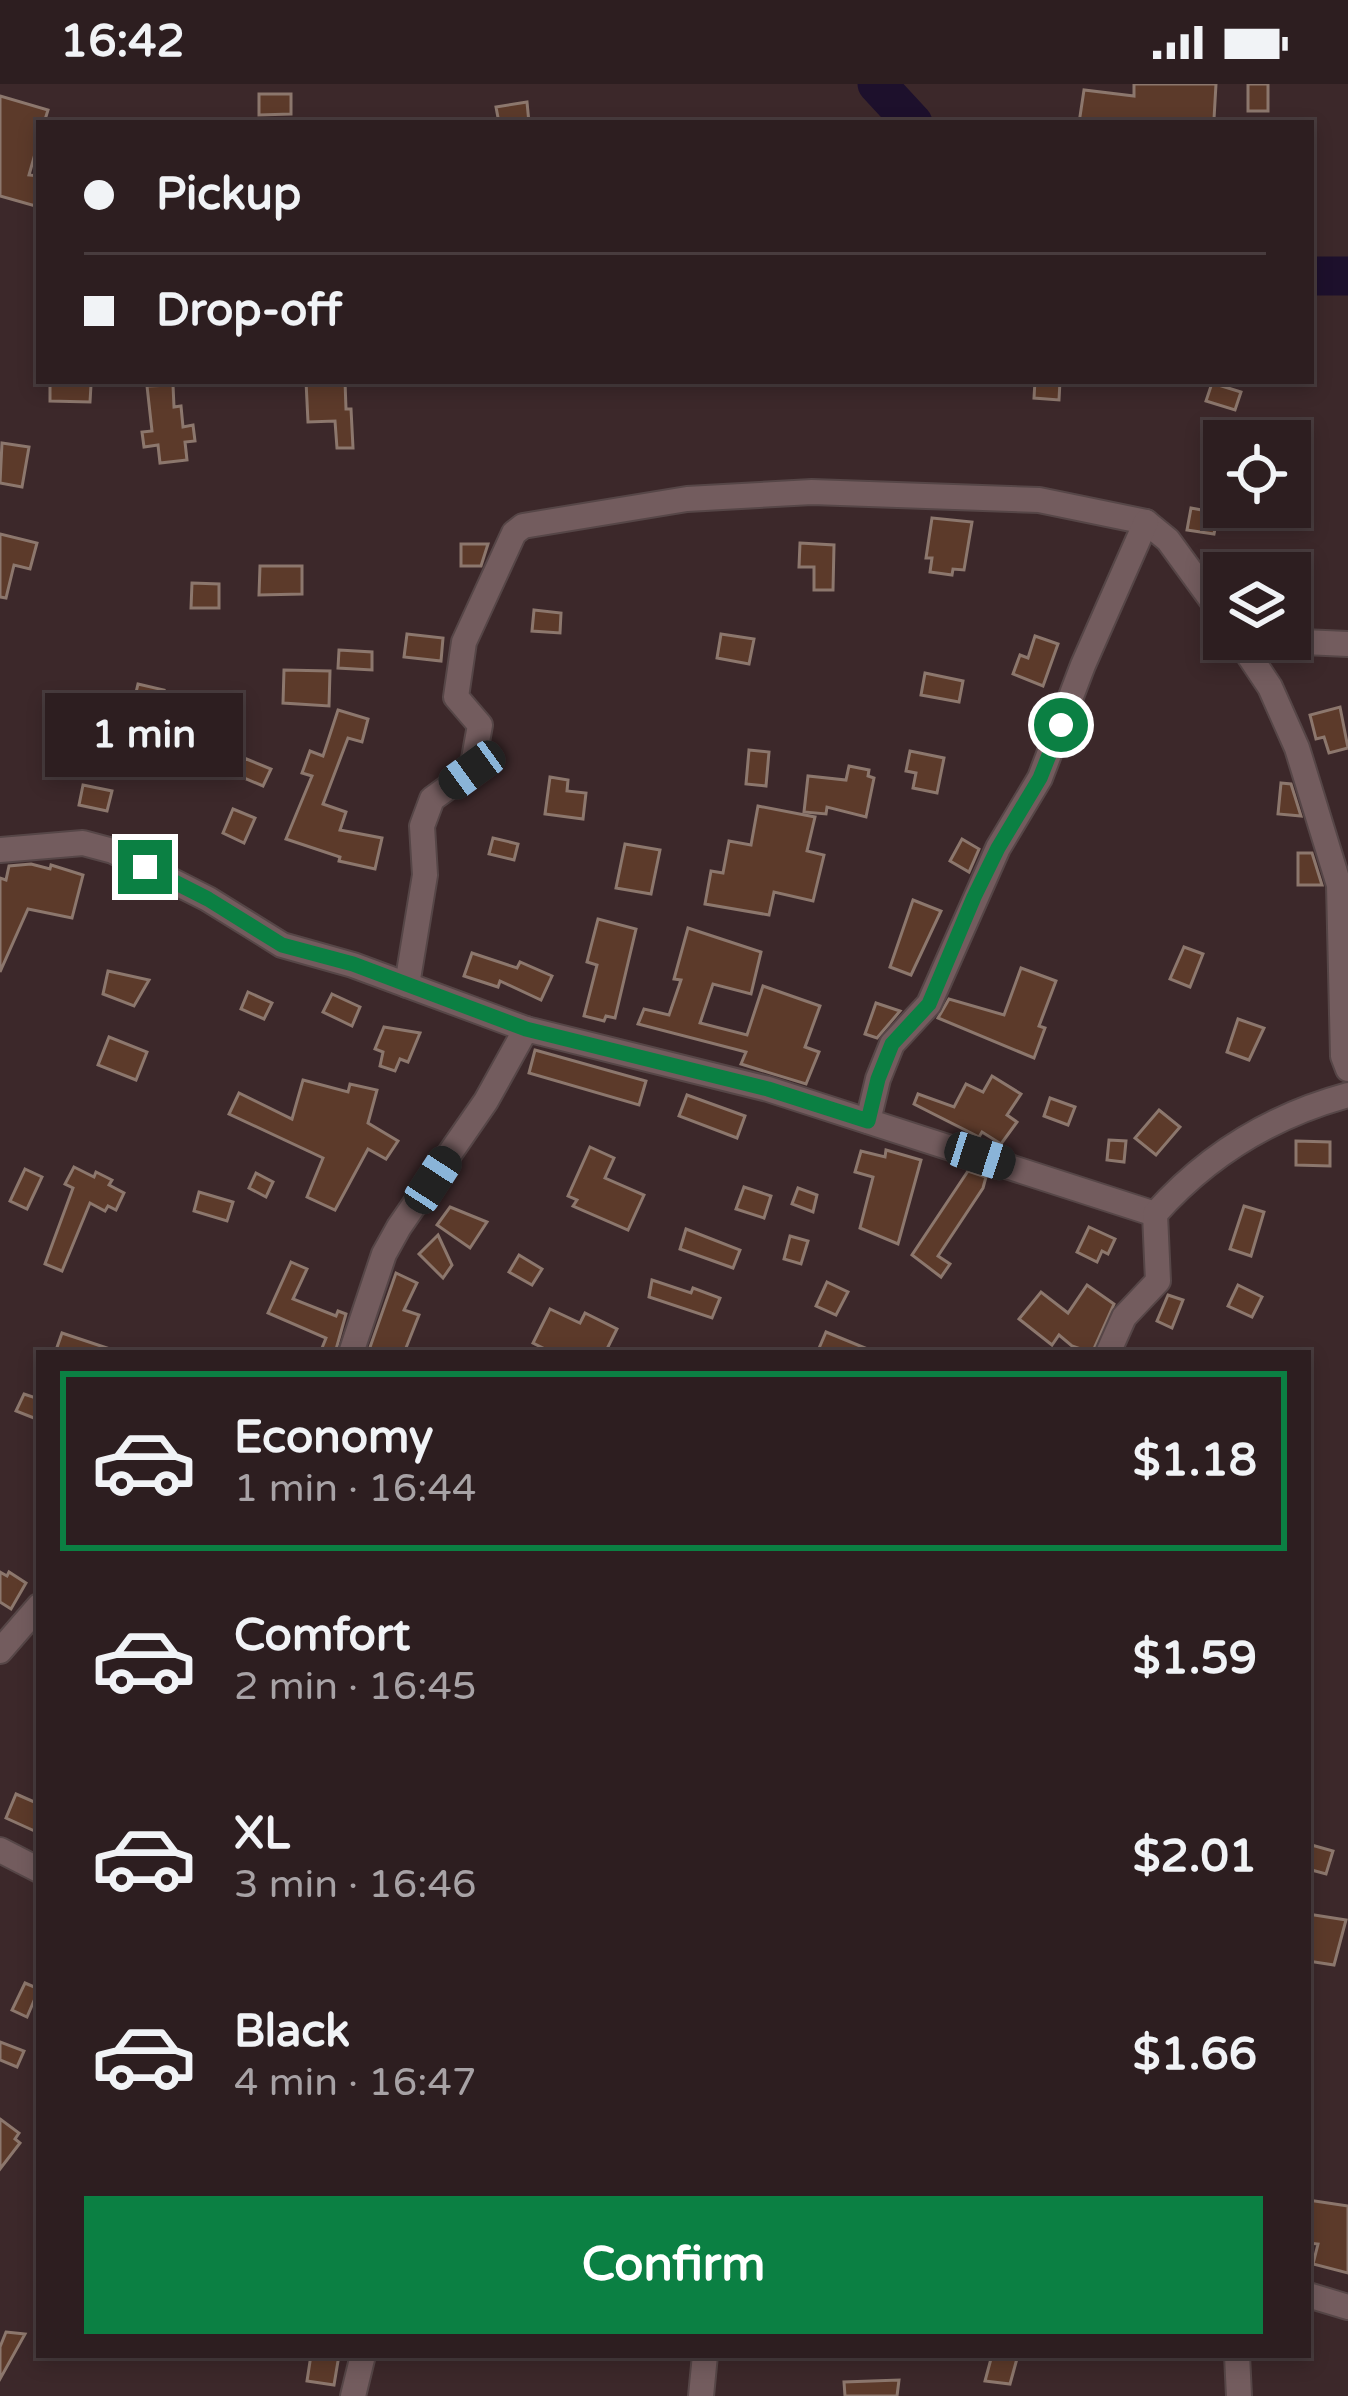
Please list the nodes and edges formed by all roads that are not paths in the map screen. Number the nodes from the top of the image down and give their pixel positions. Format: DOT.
graph roads {
  1 [pos="1146,522"];
  2 [pos="1203,588"];
  3 [pos="1348,644"];
  4 [pos="0,850"];
  5 [pos="407,985"];
  6 [pos="526,1029"];
  7 [pos="1348,1069"];
  8 [pos="1348,1095"];
  9 [pos="868,1121"];
  10 [pos="1155,1214"];
  11 [pos="352,1350"];
  12 [pos="1109,1350"];
  13 [pos="36,1609"];
  14 [pos="0,1651"];
  15 [pos="0,1850"];
  16 [pos="36,1868"];
  17 [pos="1311,2297"];
  18 [pos="1348,2306"];
  19 [pos="362,2358"];
  20 [pos="705,2358"];
  21 [pos="1237,2358"];
  22 [pos="353,2396"];
  23 [pos="700,2396"];
  24 [pos="1239,2396"];
  1 -- 2 [label="street"];
  1 -- 5 [label="street"];
  1 -- 9 [label="street"];
  3 -- 7 [label="street"];
  4 -- 5 [label="street"];
  5 -- 6 [label="street"];
  6 -- 9 [label="street"];
  6 -- 11 [label="street"];
  8 -- 10 [label="street"];
  9 -- 10 [label="street"];
  10 -- 12 [label="street"];
  13 -- 14 [label="street"];
  15 -- 16 [label="street"];
  17 -- 18 [label="street"];
  19 -- 22 [label="street"];
  20 -- 23 [label="street"];
  21 -- 24 [label="street"];
}
